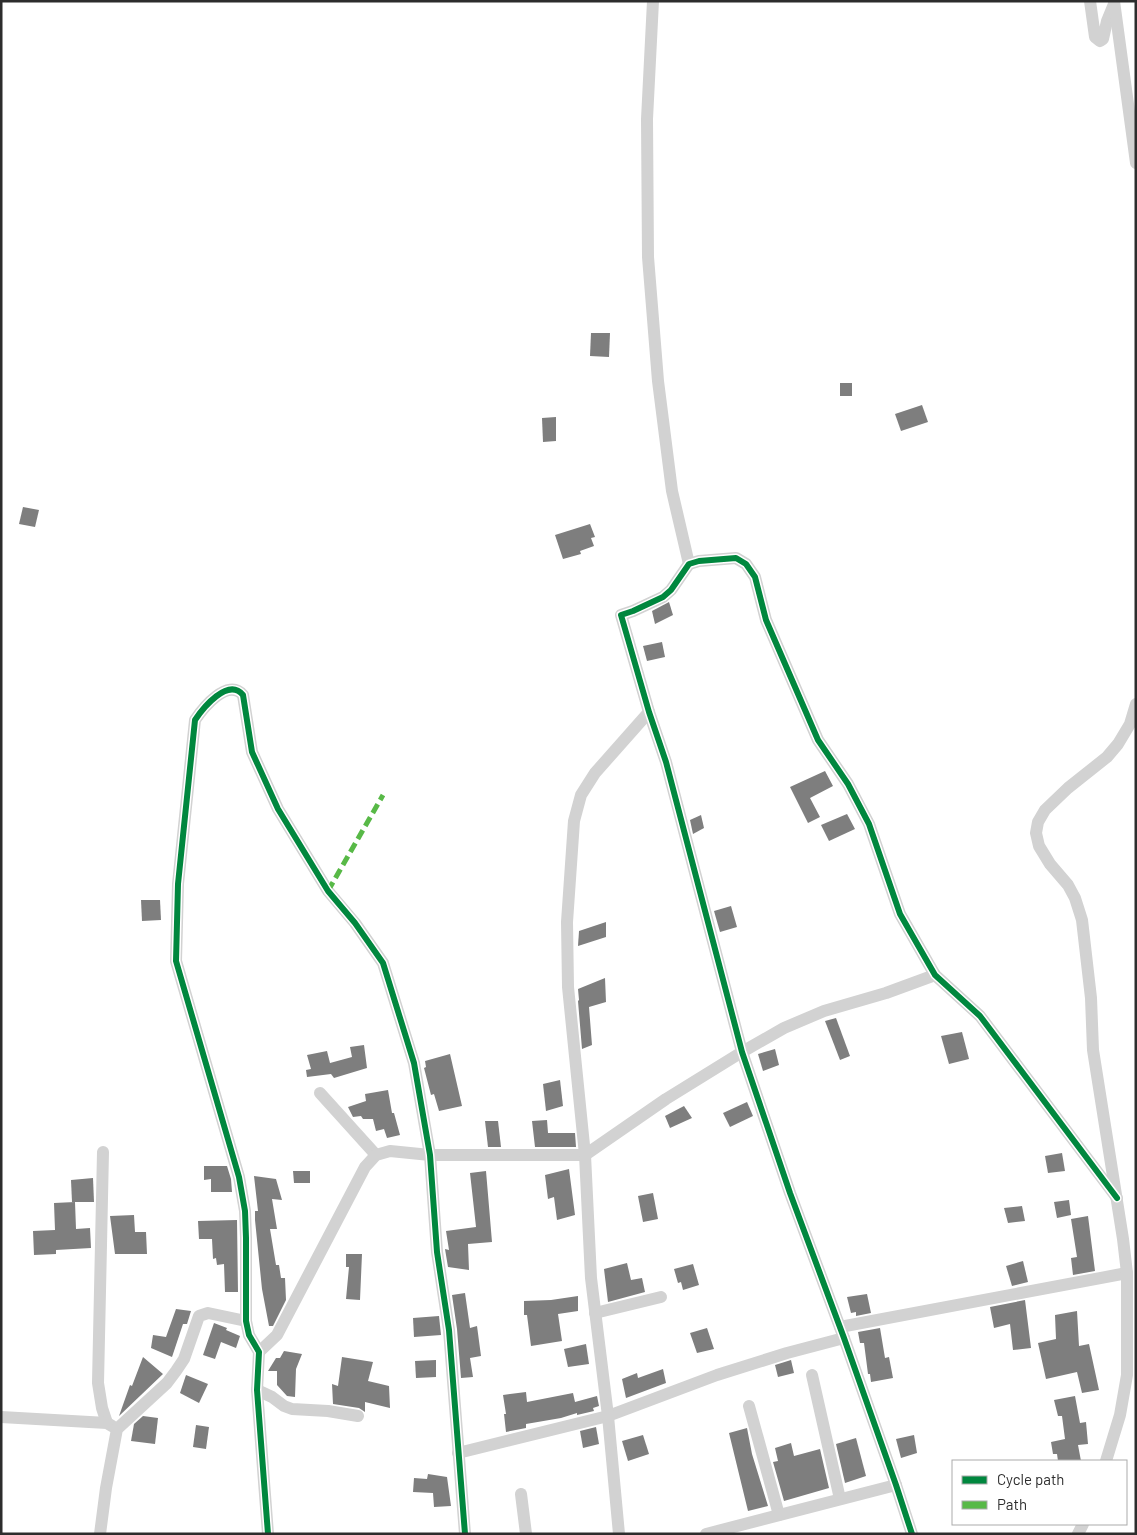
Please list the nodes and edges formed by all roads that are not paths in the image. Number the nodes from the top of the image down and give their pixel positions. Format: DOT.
graph roads {
  1 [pos="653,1"];
  2 [pos="1090,1"];
  3 [pos="1114,3"];
  4 [pos="1136,163"];
  5 [pos="689,564"];
  6 [pos="1136,704"];
  7 [pos="649,712"];
  8 [pos="935,975"];
  9 [pos="742,1052"];
  10 [pos="320,1093"];
  11 [pos="103,1152"];
  12 [pos="376,1155"];
  13 [pos="430,1155"];
  14 [pos="585,1155"];
  15 [pos="1117,1198"];
  16 [pos="1127,1272"];
  17 [pos="661,1297"];
  18 [pos="595,1313"];
  19 [pos="246,1322"];
  20 [pos="842,1332"];
  21 [pos="259,1352"];
  22 [pos="812,1375"];
  23 [pos="257,1390"];
  24 [pos="749,1406"];
  25 [pos="1,1416"];
  26 [pos="358,1416"];
  27 [pos="608,1416"];
  28 [pos="112,1426"];
  29 [pos="458,1453"];
  30 [pos="1106,1460"];
  31 [pos="896,1485"];
  32 [pos="521,1494"];
  33 [pos="840,1498"];
  34 [pos="779,1515"];
  35 [pos="100,1534"];
  36 [pos="268,1534"];
  37 [pos="465,1534"];
  38 [pos="526,1534"];
  39 [pos="620,1534"];
  40 [pos="706,1534"];
  41 [pos="912,1534"];
  1 -- 5 [label="street"];
  2 -- 3 [label="street"];
  3 -- 4 [label="street"];
  5 -- 7 [label="street"];
  5 -- 8 [label="street"];
  6 -- 15 [label="street"];
  7 -- 9 [label="street"];
  7 -- 14 [label="street"];
  8 -- 9 [label="street"];
  8 -- 15 [label="street"];
  9 -- 14 [label="street"];
  9 -- 20 [label="street"];
  10 -- 12 [label="street"];
  11 -- 28 [label="street"];
  12 -- 13 [label="street"];
  12 -- 21 [label="street"];
  13 -- 14 [label="street"];
  13 -- 19 [label="street"];
  13 -- 29 [label="street"];
  14 -- 18 [label="street"];
  15 -- 16 [label="street"];
  16 -- 20 [label="street"];
  16 -- 30 [label="street"];
  17 -- 18 [label="street"];
  18 -- 27 [label="street"];
  19 -- 21 [label="street"];
  19 -- 28 [label="street"];
  20 -- 27 [label="street"];
  20 -- 31 [label="street"];
  21 -- 23 [label="street"];
  22 -- 33 [label="street"];
  23 -- 26 [label="street"];
  23 -- 36 [label="street"];
  24 -- 34 [label="street"];
  25 -- 28 [label="street"];
  27 -- 29 [label="street"];
  27 -- 39 [label="street"];
  28 -- 35 [label="street"];
  29 -- 37 [label="street"];
  31 -- 33 [label="street"];
  31 -- 41 [label="street"];
  32 -- 38 [label="street"];
  33 -- 34 [label="street"];
  34 -- 40 [label="street"];
}
